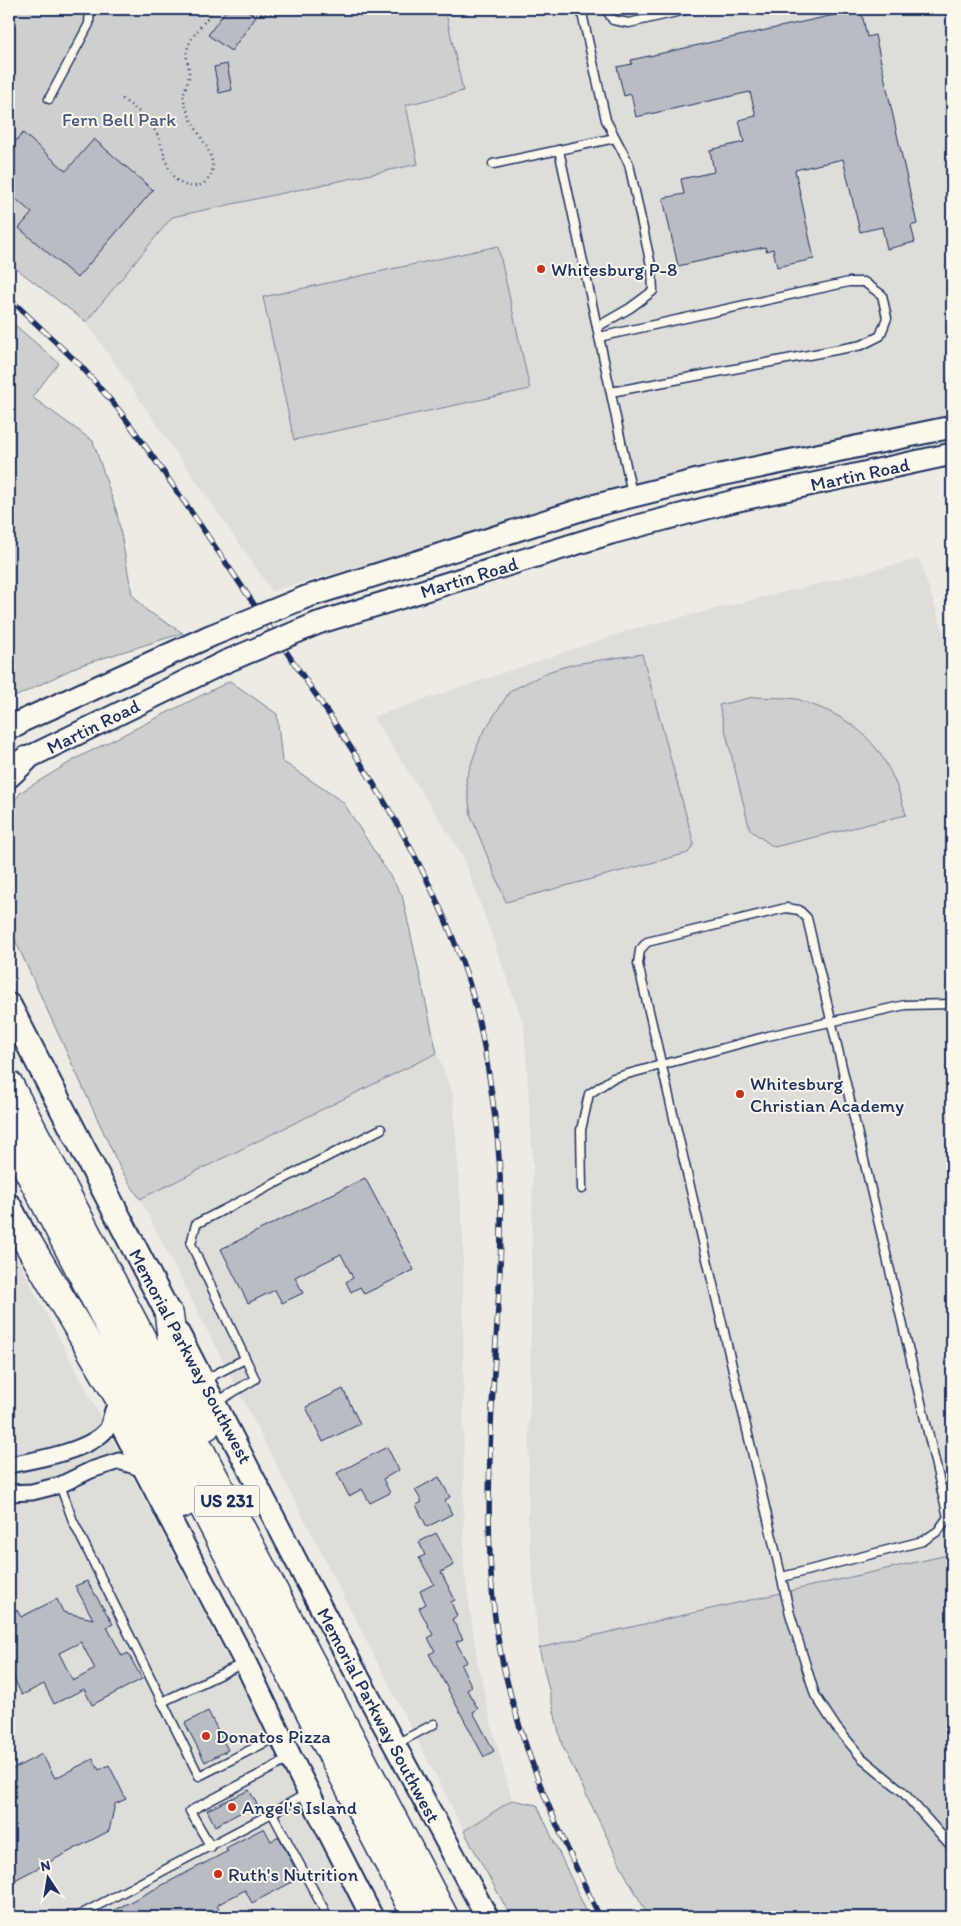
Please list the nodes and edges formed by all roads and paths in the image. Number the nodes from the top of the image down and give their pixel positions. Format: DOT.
graph roads {
  1 [pos="90,9"];
  2 [pos="215,9"];
  3 [pos="252,9"];
  4 [pos="304,9"];
  5 [pos="581,9"];
  6 [pos="606,9"];
  7 [pos="690,9"];
  8 [pos="48,99"];
  9 [pos="122,99"];
  10 [pos="615,138"];
  11 [pos="559,150"];
  12 [pos="493,164"];
  13 [pos="597,327"];
  14 [pos="599,337"];
  15 [pos="611,392"];
  16 [pos="952,427"];
  17 [pos="952,454"];
  18 [pos="633,496"];
  19 [pos="11,725"];
  20 [pos="17,763"];
  21 [pos="9,775"];
  22 [pos="952,1004"];
  23 [pos="9,1006"];
  24 [pos="830,1022"];
  25 [pos="662,1065"];
  26 [pos="9,1085"];
  27 [pos="381,1129"];
  28 [pos="9,1133"];
  29 [pos="582,1189"];
  30 [pos="9,1206"];
  31 [pos="28,1243"];
  32 [pos="169,1315"];
  33 [pos="245,1359"];
  34 [pos="204,1380"];
  35 [pos="215,1403"];
  36 [pos="113,1410"];
  37 [pos="9,1464"];
  38 [pos="144,1469"];
  39 [pos="60,1485"];
  40 [pos="952,1488"];
  41 [pos="942,1492"];
  42 [pos="9,1493"];
  43 [pos="782,1577"];
  44 [pos="268,1606"];
  45 [pos="245,1662"];
  46 [pos="162,1702"];
  47 [pos="434,1724"];
  48 [pos="280,1735"];
  49 [pos="394,1745"];
  50 [pos="291,1758"];
  51 [pos="308,1793"];
  52 [pos="272,1813"];
  53 [pos="211,1847"];
  54 [pos="952,1847"];
  55 [pos="76,1917"];
  56 [pos="328,1917"];
  57 [pos="372,1917"];
  58 [pos="417,1917"];
  59 [pos="444,1917"];
  60 [pos="487,1917"];
  1 -- 8 [label="lane"];
  2 -- 9 [label="path"];
  3 -- 4 [label="path"];
  5 -- 10 [label="lane"];
  6 -- 7 [label="lane"];
  10 -- 11 [label="lane"];
  10 -- 13 [label="lane"];
  11 -- 12 [label="lane"];
  11 -- 13 [label="lane"];
  13 -- 14 [label="lane"];
  14 -- 15 [label="lane"];
  14 -- 15 [label="lane"];
  15 -- 18 [label="lane"];
  16 -- 18 [label="main road, Martin Road"];
  17 -- 20 [label="main road, Martin Road, bridge"];
  18 -- 19 [label="main road, Martin Road, bridge"];
  20 -- 21 [label="main road"];
  22 -- 24 [label="lane"];
  23 -- 32 [label="main road, Memorial Parkway Southwest"];
  24 -- 25 [label="lane"];
  24 -- 25 [label="lane"];
  24 -- 41 [label="lane"];
  25 -- 29 [label="lane"];
  25 -- 43 [label="lane"];
  26 -- 44 [label="highway, Memorial Parkway Southwest / US 231"];
  27 -- 33 [label="lane"];
  28 -- 44 [label="highway, Memorial Parkway Southwest / US 231"];
  30 -- 31 [label="main road"];
  31 -- 36 [label="main road"];
  31 -- 44 [label="highway"];
  32 -- 34 [label="main road, Memorial Parkway Southwest"];
  32 -- 44 [label="highway"];
  33 -- 34 [label="lane"];
  33 -- 35 [label="lane"];
  34 -- 35 [label="main road, Memorial Parkway Southwest"];
  35 -- 49 [label="main road, Memorial Parkway Southwest"];
  36 -- 37 [label="street"];
  36 -- 38 [label="main road"];
  38 -- 39 [label="street"];
  38 -- 45 [label="main road"];
  39 -- 42 [label="street"];
  39 -- 46 [label="lane"];
  40 -- 41 [label="lane"];
  41 -- 43 [label="lane"];
  43 -- 54 [label="lane"];
  44 -- 58 [label="highway, Memorial Parkway Southwest / US 231"];
  44 -- 59 [label="highway, Memorial Parkway Southwest / US 231"];
  45 -- 46 [label="lane"];
  45 -- 48 [label="main road"];
  46 -- 48 [label="lane"];
  47 -- 49 [label="lane"];
  48 -- 50 [label="main road"];
  49 -- 60 [label="main road, Memorial Parkway Southwest"];
  50 -- 51 [label="main road"];
  50 -- 53 [label="lane"];
  51 -- 52 [label="lane"];
  51 -- 57 [label="main road"];
  52 -- 53 [label="lane"];
  52 -- 56 [label="lane"];
  53 -- 55 [label="lane"];
}
